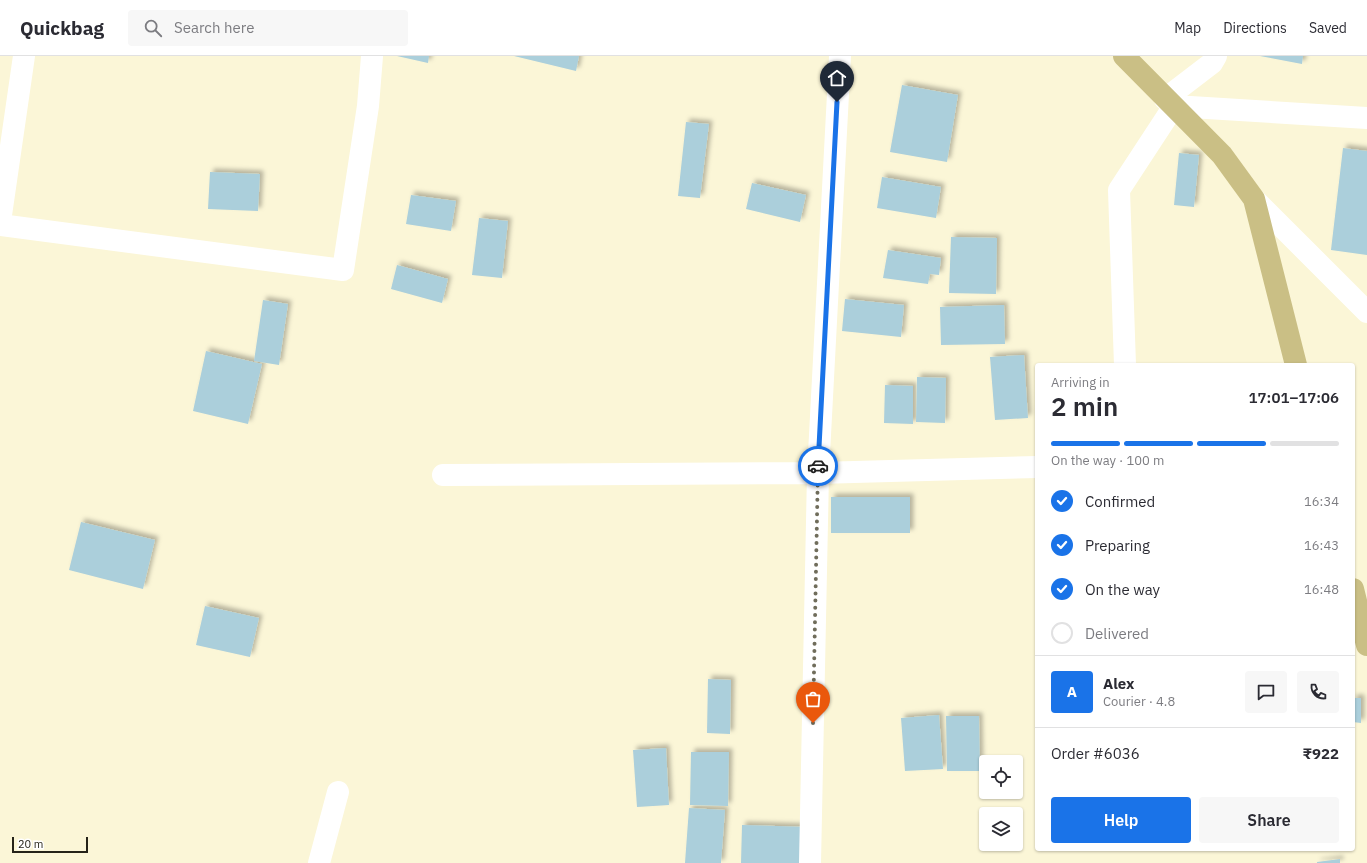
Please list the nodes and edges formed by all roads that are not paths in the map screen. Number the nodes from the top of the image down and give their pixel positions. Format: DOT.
graph roads {
  1 [pos="24,56"];
  2 [pos="372,56"];
  3 [pos="840,56"];
  4 [pos="1124,56"];
  5 [pos="1216,56"];
  6 [pos="1170,102"];
  7 [pos="1367,118"];
  8 [pos="1254,199"];
  9 [pos="0,223"];
  10 [pos="1367,312"];
  11 [pos="1125,363"];
  12 [pos="1295,363"];
  13 [pos="1035,467"];
  14 [pos="818,473"];
  15 [pos="443,475"];
  16 [pos="1355,597"];
  17 [pos="1367,645"];
  18 [pos="338,792"];
  19 [pos="319,863"];
  20 [pos="810,863"];
  1 -- 9 [label="street"];
  2 -- 9 [label="street"];
  3 -- 14 [label="street"];
  4 -- 6 [label="main road"];
  5 -- 6 [label="street"];
  6 -- 7 [label="street"];
  6 -- 8 [label="main road"];
  6 -- 11 [label="street"];
  8 -- 10 [label="street"];
  8 -- 12 [label="main road"];
  13 -- 14 [label="street"];
  14 -- 15 [label="street"];
  14 -- 20 [label="street"];
  16 -- 17 [label="main road"];
  18 -- 19 [label="street"];
}
